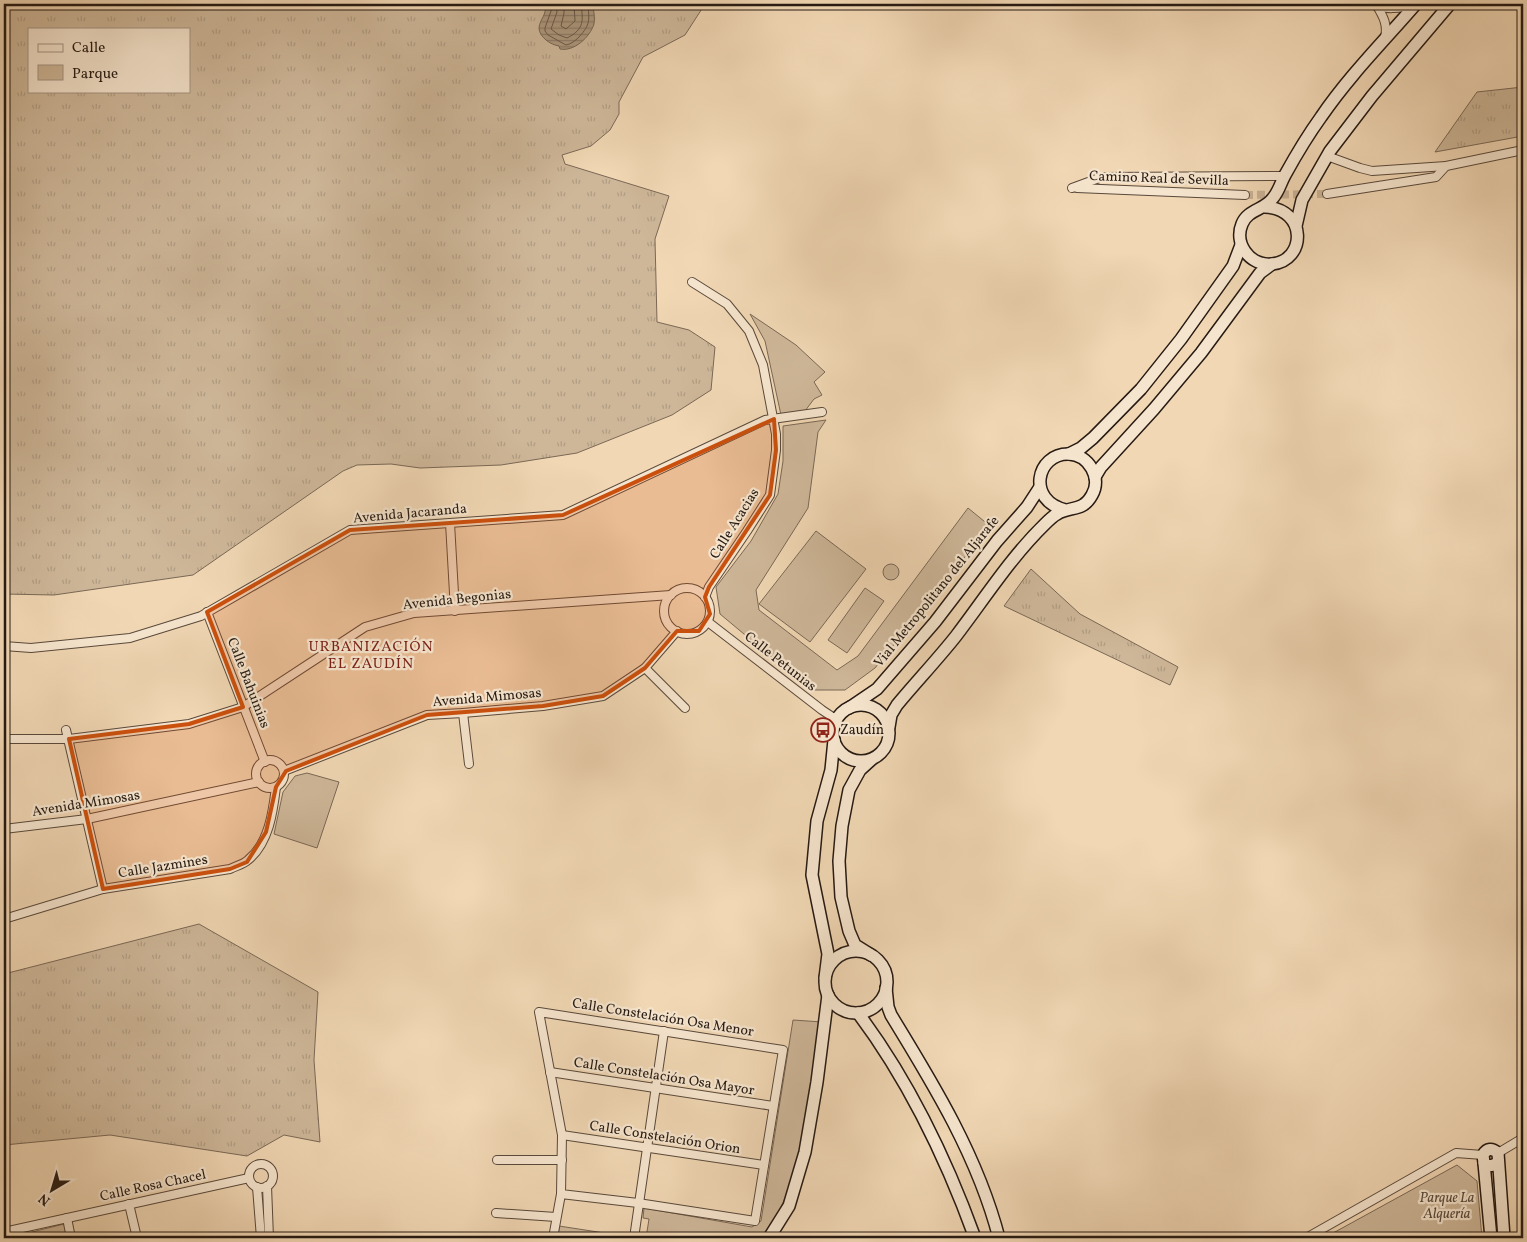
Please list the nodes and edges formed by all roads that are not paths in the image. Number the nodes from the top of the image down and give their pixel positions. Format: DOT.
graph roads {
  1 [pos="1414,4"];
  2 [pos="1450,4"];
  3 [pos="1375,5"];
  4 [pos="1384,41"];
  5 [pos="1523,150"];
  6 [pos="1327,156"];
  7 [pos="1446,166"];
  8 [pos="1284,176"];
  9 [pos="1327,194"];
  10 [pos="1245,195"];
  11 [pos="1265,207"];
  12 [pos="1296,226"];
  13 [pos="1241,245"];
  14 [pos="1272,264"];
  15 [pos="692,282"];
  16 [pos="822,412"];
  17 [pos="774,419"];
  18 [pos="1069,454"];
  19 [pos="1095,477"];
  20 [pos="1040,487"];
  21 [pos="1066,510"];
  22 [pos="450,523"];
  23 [pos="671,595"];
  24 [pos="705,596"];
  25 [pos="455,610"];
  26 [pos="208,612"];
  27 [pos="708,622"];
  28 [pos="677,631"];
  29 [pos="4,646"];
  30 [pos="645,668"];
  31 [pos="243,707"];
  32 [pos="685,708"];
  33 [pos="849,708"];
  34 [pos="463,713"];
  35 [pos="837,720"];
  36 [pos="889,727"];
  37 [pos="66,730"];
  38 [pos="4,739"];
  39 [pos="69,739"];
  40 [pos="834,740"];
  41 [pos="871,760"];
  42 [pos="265,762"];
  43 [pos="469,764"];
  44 [pos="284,771"];
  45 [pos="259,782"];
  46 [pos="276,787"];
  47 [pos="87,819"];
  48 [pos="4,829"];
  49 [pos="104,889"];
  50 [pos="4,919"];
  51 [pos="871,955"];
  52 [pos="825,978"];
  53 [pos="886,988"];
  54 [pos="828,995"];
  55 [pos="838,1007"];
  56 [pos="858,1013"];
  57 [pos="825,1024"];
  58 [pos="664,1031"];
  59 [pos="550,1072"];
  60 [pos="655,1088"];
  61 [pos="773,1106"];
  62 [pos="562,1135"];
  63 [pos="1523,1138"];
  64 [pos="646,1147"];
  65 [pos="1498,1158"];
  66 [pos="1483,1159"];
  67 [pos="497,1160"];
  68 [pos="562,1160"];
  69 [pos="764,1165"];
  70 [pos="249,1178"];
  71 [pos="267,1186"];
  72 [pos="257,1187"];
  73 [pos="561,1194"];
  74 [pos="638,1202"];
  75 [pos="129,1204"];
  76 [pos="496,1213"];
  77 [pos="556,1217"];
  78 [pos="67,1218"];
  79 [pos="4,1232"];
  80 [pos="72,1238"];
  81 [pos="137,1238"];
  82 [pos="261,1238"];
  83 [pos="269,1238"];
  84 [pos="553,1238"];
  85 [pos="634,1238"];
  86 [pos="769,1238"];
  87 [pos="975,1238"];
  88 [pos="999,1238"];
  89 [pos="1306,1238"];
  90 [pos="1491,1238"];
  91 [pos="1504,1238"];
  1 -- 3 [label="street"];
  1 -- 4 [label="main road, Vial Metropolitano del Aljarafe"];
  2 -- 6 [label="main road"];
  3 -- 4 [label="street"];
  4 -- 8 [label="main road, Vial Metropolitano del Aljarafe"];
  5 -- 7 [label="street"];
  6 -- 7 [label="street"];
  6 -- 12 [label="main road"];
  7 -- 9 [label="street"];
  8 -- 10 [label="street, Camino Real de Sevilla"];
  8 -- 11 [label="main road, Vial Metropolitano del Aljarafe"];
  11 -- 12 [label="main road"];
  11 -- 13 [label="main road, Vial Metropolitano del Aljarafe"];
  12 -- 14 [label="main road"];
  13 -- 14 [label="main road"];
  13 -- 18 [label="main road, Vial Metropolitano del Aljarafe"];
  14 -- 19 [label="main road"];
  15 -- 17 [label="street, Calle Acacias"];
  16 -- 17 [label="street, Avenida Jacaranda"];
  17 -- 22 [label="street, Avenida Jacaranda"];
  17 -- 24 [label="street, Calle Acacias"];
  18 -- 19 [label="main road"];
  18 -- 20 [label="main road, Vial Metropolitano del Aljarafe"];
  19 -- 21 [label="main road"];
  20 -- 21 [label="main road"];
  20 -- 33 [label="main road, Vial Metropolitano del Aljarafe"];
  21 -- 36 [label="main road"];
  22 -- 25 [label="street"];
  22 -- 26 [label="street, Avenida Jacaranda"];
  23 -- 24 [label="street"];
  23 -- 25 [label="street, Avenida Begonias"];
  23 -- 28 [label="street"];
  24 -- 27 [label="street"];
  25 -- 31 [label="street, Avenida Begonias"];
  26 -- 29 [label="street, Avenida Jacaranda"];
  26 -- 31 [label="street, Calle Bahuinias"];
  27 -- 28 [label="street"];
  27 -- 35 [label="street, Calle Petunias"];
  28 -- 30 [label="street, Avenida Mimosas"];
  30 -- 32 [label="street"];
  30 -- 34 [label="street, Avenida Mimosas"];
  31 -- 39 [label="street, Avenida Begonias"];
  31 -- 42 [label="street, Calle Bahuinias"];
  33 -- 35 [label="main road, Vial Metropolitano del Aljarafe"];
  33 -- 36 [label="main road"];
  34 -- 43 [label="street"];
  34 -- 44 [label="street, Avenida Mimosas"];
  35 -- 40 [label="main road"];
  36 -- 41 [label="main road"];
  37 -- 39 [label="street"];
  38 -- 39 [label="street, Avenida Begonias"];
  39 -- 47 [label="street"];
  40 -- 41 [label="main road"];
  40 -- 52 [label="main road"];
  41 -- 51 [label="main road"];
  42 -- 44 [label="street"];
  42 -- 45 [label="street"];
  44 -- 46 [label="street"];
  45 -- 46 [label="street"];
  45 -- 47 [label="street, Avenida Mimosas"];
  46 -- 49 [label="street, Calle Jazmines"];
  47 -- 48 [label="street, Avenida Mimosas"];
  47 -- 49 [label="street"];
  49 -- 50 [label="street, Calle Jazmines"];
  51 -- 52 [label="main road"];
  51 -- 53 [label="main road"];
  52 -- 54 [label="main road"];
  53 -- 56 [label="main road"];
  53 -- 88 [label="main road"];
  54 -- 55 [label="main road"];
  54 -- 57 [label="main road"];
  55 -- 56 [label="main road"];
  55 -- 57 [label="main road"];
  56 -- 87 [label="main road"];
  57 -- 86 [label="main road"];
  58 -- 59 [label="street, Calle Constelación Osa Menor"];
  58 -- 60 [label="street"];
  58 -- 61 [label="street, Calle Constelación Osa Menor"];
  59 -- 60 [label="street, Calle Constelación Osa Mayor"];
  59 -- 62 [label="street"];
  60 -- 61 [label="street, Calle Constelación Osa Mayor"];
  60 -- 64 [label="street"];
  61 -- 69 [label="street"];
  62 -- 64 [label="street, Calle Constelación Orion"];
  62 -- 68 [label="street"];
  63 -- 65 [label="street"];
  64 -- 69 [label="street, Calle Constelación Orion"];
  64 -- 74 [label="street"];
  65 -- 66 [label="main road"];
  65 -- 91 [label="main road"];
  66 -- 89 [label="street"];
  66 -- 90 [label="main road"];
  67 -- 68 [label="street"];
  68 -- 73 [label="street"];
  69 -- 74 [label="street"];
  70 -- 71 [label="street"];
  70 -- 72 [label="street"];
  70 -- 75 [label="street, Calle Rosa Chacel"];
  71 -- 72 [label="street"];
  71 -- 83 [label="street"];
  72 -- 82 [label="street"];
  73 -- 74 [label="street"];
  73 -- 77 [label="street"];
  74 -- 85 [label="street"];
  75 -- 78 [label="street, Calle Rosa Chacel"];
  75 -- 81 [label="street"];
  76 -- 77 [label="street"];
  77 -- 84 [label="street"];
  78 -- 79 [label="street, Calle Rosa Chacel"];
  78 -- 80 [label="street"];
}
